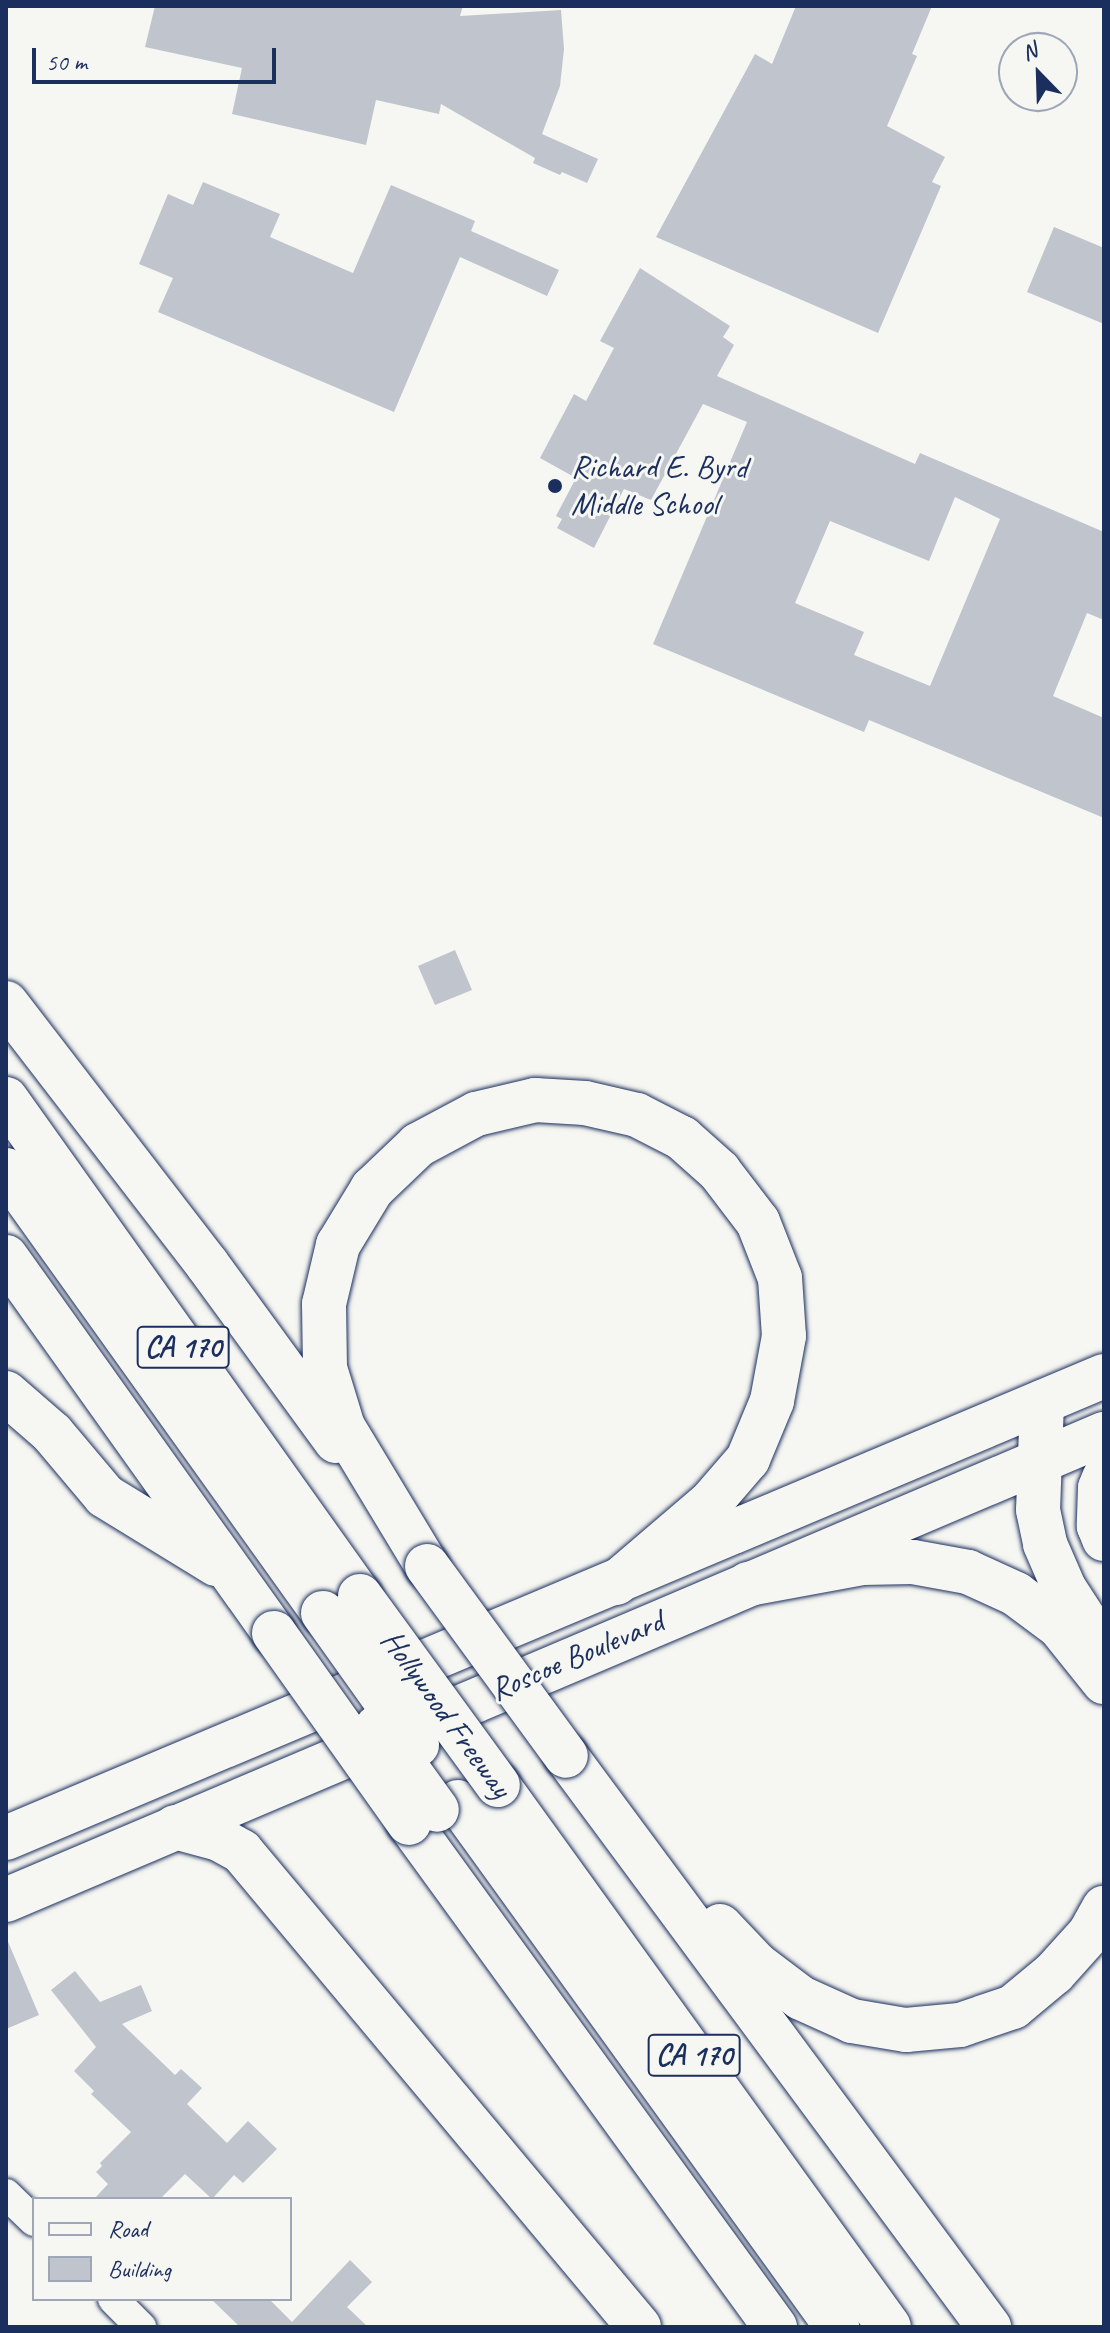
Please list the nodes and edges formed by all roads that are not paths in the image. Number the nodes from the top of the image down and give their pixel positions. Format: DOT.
graph roads {
  1 [pos="6,1003"];
  2 [pos="6,1099"];
  3 [pos="6,1170"];
  4 [pos="6,1212"];
  5 [pos="6,1257"];
  6 [pos="1104,1376"];
  7 [pos="6,1393"];
  8 [pos="1042,1402"];
  9 [pos="1104,1434"];
  10 [pos="1040,1459"];
  11 [pos="1104,1478"];
  12 [pos="1104,1539"];
  13 [pos="427,1566"];
  14 [pos="233,1575"];
  15 [pos="616,1583"];
  16 [pos="748,1584"];
  17 [pos="314,1616"];
  18 [pos="1104,1651"];
  19 [pos="1104,1682"];
  20 [pos="566,1756"];
  21 [pos="435,1812"];
  22 [pos="175,1827"];
  23 [pos="6,1838"];
  24 [pos="6,1900"];
  25 [pos="1104,1908"];
  26 [pos="6,2194"];
  27 [pos="32,2219"];
  28 [pos="115,2301"];
  29 [pos="141,2327"];
  30 [pos="639,2327"];
  31 [pos="775,2327"];
  32 [pos="807,2327"];
  33 [pos="837,2327"];
  34 [pos="889,2327"];
  35 [pos="989,2327"];
  1 -- 13 [label="main road"];
  2 -- 17 [label="main road, Hollywood Freeway / CA 170"];
  3 -- 17 [label="main road"];
  4 -- 17 [label="main road"];
  5 -- 14 [label="main road, Hollywood Freeway / CA 170"];
  6 -- 8 [label="main road, Roscoe Boulevard"];
  7 -- 14 [label="main road"];
  8 -- 10 [label="main road"];
  8 -- 15 [label="main road, Roscoe Boulevard"];
  9 -- 10 [label="main road, Roscoe Boulevard"];
  10 -- 16 [label="main road, Roscoe Boulevard"];
  10 -- 18 [label="main road"];
  11 -- 12 [label="main road"];
  13 -- 15 [label="main road"];
  13 -- 20 [label="main road, bridge"];
  14 -- 17 [label="main road, Hollywood Freeway / CA 170"];
  15 -- 23 [label="main road, Roscoe Boulevard"];
  16 -- 19 [label="main road"];
  16 -- 22 [label="main road, Roscoe Boulevard"];
  17 -- 21 [label="main road, Hollywood Freeway / CA 170, bridge"];
  17 -- 34 [label="main road, Hollywood Freeway / CA 170, bridge"];
  20 -- 25 [label="main road"];
  20 -- 35 [label="main road"];
  21 -- 31 [label="main road, Hollywood Freeway / CA 170"];
  21 -- 32 [label="main road"];
  21 -- 33 [label="main road"];
  22 -- 24 [label="main road, Roscoe Boulevard"];
  22 -- 30 [label="main road"];
  26 -- 27 [label="street"];
  28 -- 29 [label="street"];
}
